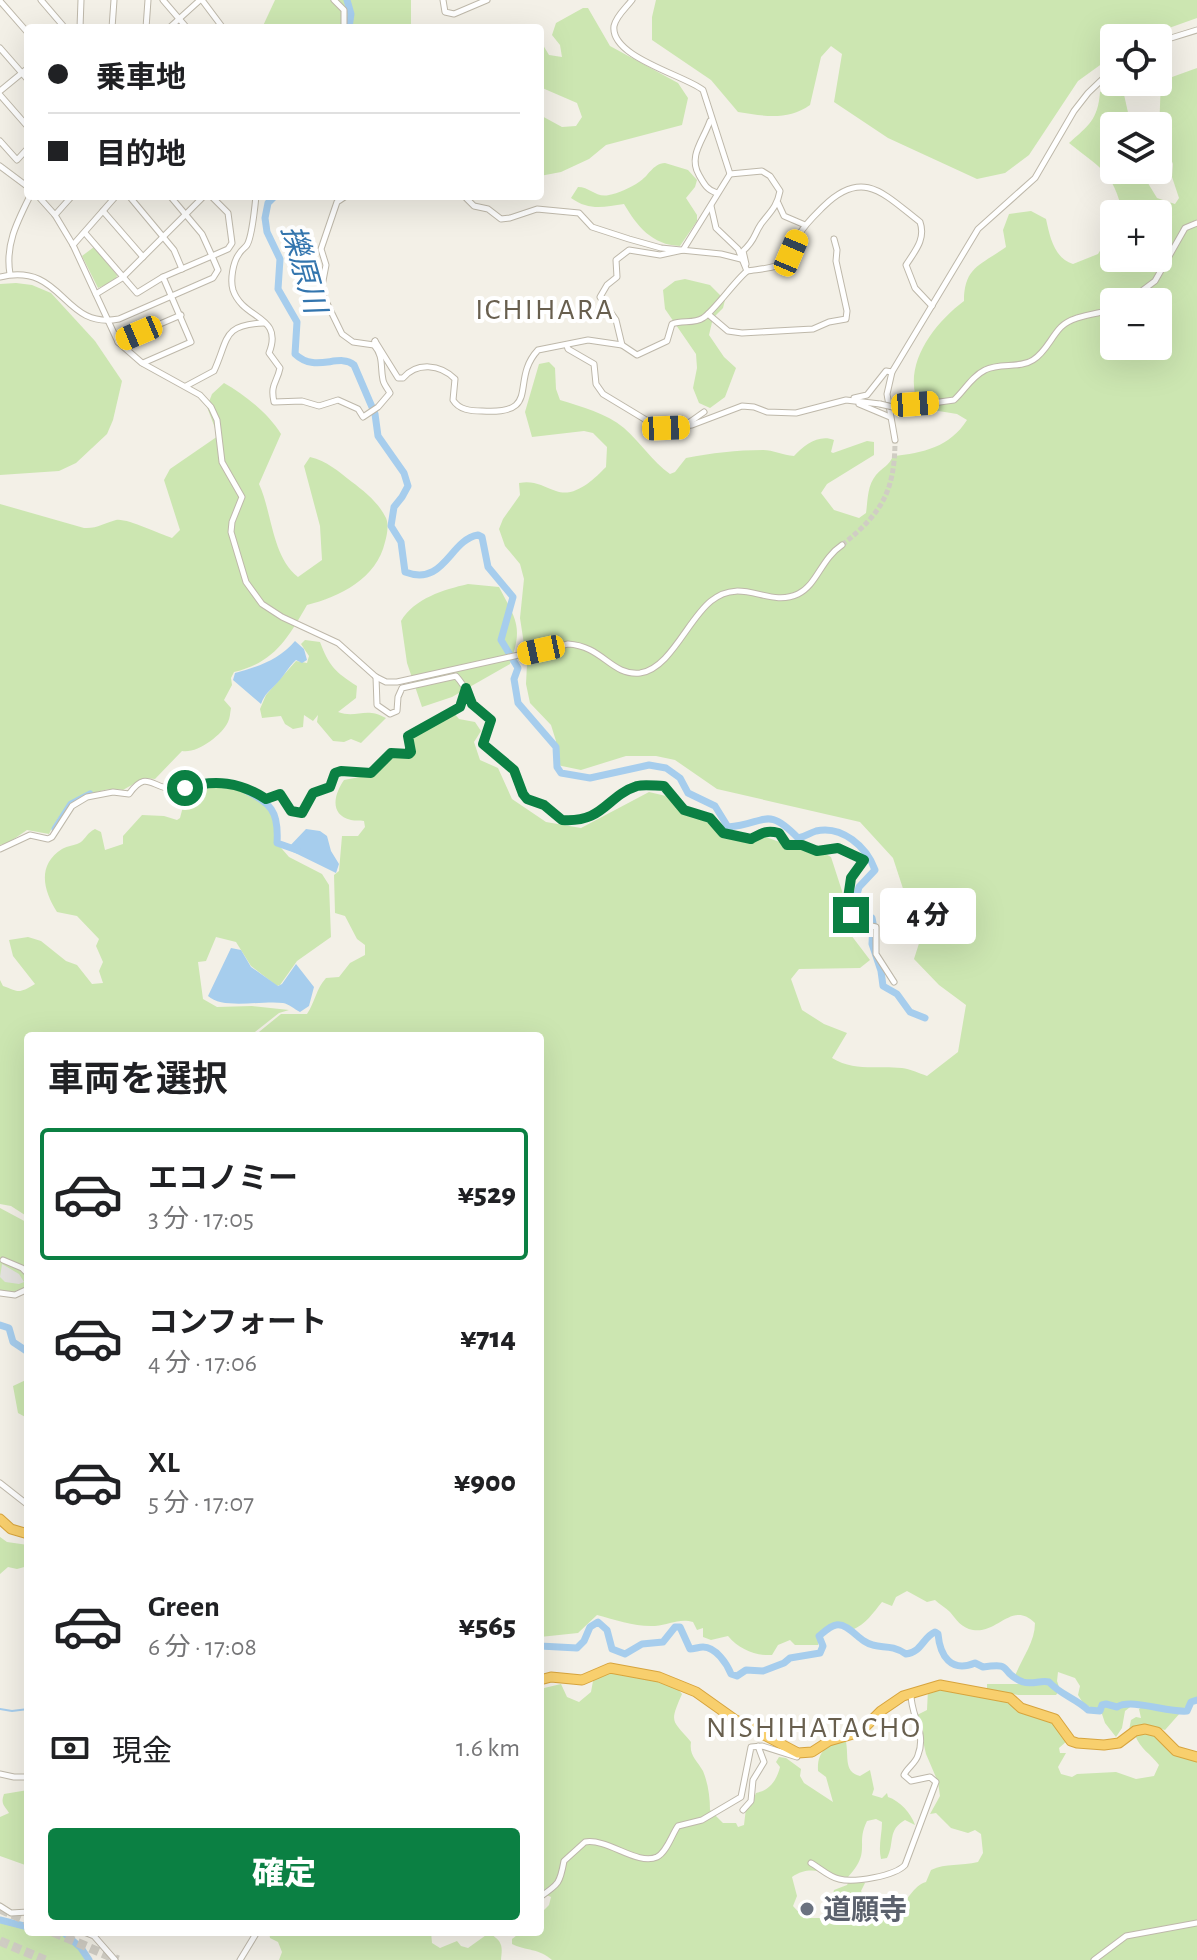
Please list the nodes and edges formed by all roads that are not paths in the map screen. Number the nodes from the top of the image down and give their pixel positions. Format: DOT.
graph roads {
  1 [pos="41,0"];
  2 [pos="81,0"];
  3 [pos="114,0"];
  4 [pos="148,0"];
  5 [pos="163,0"];
  6 [pos="201,0"];
  7 [pos="334,0"];
  8 [pos="443,0"];
  9 [pos="487,0"];
  10 [pos="632,0"];
  11 [pos="0,1"];
  12 [pos="179,19"];
  13 [pos="62,24"];
  14 [pos="80,24"];
  15 [pos="112,24"];
  16 [pos="146,24"];
  17 [pos="173,24"];
  18 [pos="183,24"];
  19 [pos="220,24"];
  20 [pos="344,24"];
  21 [pos="24,28"];
  22 [pos="1197,30"];
  23 [pos="1172,38"];
  24 [pos="0,48"];
  25 [pos="22,73"];
  26 [pos="24,75"];
  27 [pos="1100,81"];
  28 [pos="0,93"];
  29 [pos="711,120"];
  30 [pos="24,122"];
  31 [pos="0,141"];
  32 [pos="24,152"];
  33 [pos="0,166"];
  34 [pos="730,174"];
  35 [pos="24,184"];
  36 [pos="717,193"];
  37 [pos="28,200"];
  38 [pos="42,200"];
  39 [pos="68,200"];
  40 [pos="113,200"];
  41 [pos="132,200"];
  42 [pos="173,200"];
  43 [pos="200,200"];
  44 [pos="215,200"];
  45 [pos="255,200"];
  46 [pos="340,200"];
  47 [pos="468,200"];
  48 [pos="778,203"];
  49 [pos="711,206"];
  50 [pos="103,211"];
  51 [pos="55,215"];
  52 [pos="186,215"];
  53 [pos="1197,223"];
  54 [pos="805,225"];
  55 [pos="85,233"];
  56 [pos="163,236"];
  57 [pos="834,239"];
  58 [pos="73,245"];
  59 [pos="683,250"];
  60 [pos="212,256"];
  61 [pos="143,257"];
  62 [pos="742,259"];
  63 [pos="182,269"];
  64 [pos="746,269"];
  65 [pos="10,274"];
  66 [pos="0,277"];
  67 [pos="163,277"];
  68 [pos="122,278"];
  69 [pos="1146,288"];
  70 [pos="96,294"];
  71 [pos="171,295"];
  72 [pos="932,306"];
  73 [pos="1100,313"];
  74 [pos="708,314"];
  75 [pos="181,315"];
  76 [pos="107,321"];
  77 [pos="265,323"];
  78 [pos="118,342"];
  79 [pos="374,345"];
  80 [pos="622,345"];
  81 [pos="567,346"];
  82 [pos="142,363"];
  83 [pos="892,372"];
  84 [pos="186,386"];
  85 [pos="848,400"];
  86 [pos="704,412"];
  87 [pos="890,417"];
  88 [pos="683,427"];
  89 [pos="895,440"];
  90 [pos="842,545"];
  91 [pos="376,677"];
  92 [pos="466,688"];
  93 [pos="0,849"];
  94 [pos="894,982"];
  95 [pos="3,1260"];
  96 [pos="24,1270"];
  97 [pos="24,1291"];
  98 [pos="0,1293"];
  99 [pos="0,1483"];
  100 [pos="24,1502"];
  101 [pos="2,1525"];
  102 [pos="24,1534"];
  103 [pos="544,1679"];
  104 [pos="911,1693"];
  105 [pos="758,1745"];
  106 [pos="798,1753"];
  107 [pos="1197,1757"];
  108 [pos="0,1774"];
  109 [pos="24,1777"];
  110 [pos="741,1797"];
  111 [pos="811,1863"];
  112 [pos="544,1894"];
  113 [pos="0,1906"];
  114 [pos="24,1912"];
  115 [pos="1197,1923"];
  116 [pos="94,1936"];
  117 [pos="255,1936"];
  118 [pos="115,1960"];
  119 [pos="240,1960"];
  120 [pos="1094,1960"];
  1 -- 13 [label="street"];
  2 -- 14 [label="street"];
  3 -- 15 [label="street"];
  4 -- 16 [label="street"];
  5 -- 12 [label="street"];
  6 -- 12 [label="street"];
  6 -- 19 [label="street"];
  7 -- 20 [label="street"];
  8 -- 9 [label="street"];
  10 -- 29 [label="street"];
  11 -- 21 [label="street"];
  12 -- 17 [label="street"];
  12 -- 18 [label="street"];
  22 -- 23 [label="street"];
  24 -- 25 [label="street"];
  25 -- 26 [label="street"];
  25 -- 28 [label="street"];
  27 -- 72 [label="street"];
  28 -- 30 [label="street"];
  29 -- 34 [label="street"];
  29 -- 36 [label="street"];
  31 -- 32 [label="street"];
  33 -- 35 [label="street"];
  34 -- 36 [label="street"];
  34 -- 48 [label="street"];
  36 -- 49 [label="street"];
  37 -- 65 [label="street"];
  38 -- 51 [label="street"];
  39 -- 51 [label="street"];
  40 -- 50 [label="street"];
  41 -- 56 [label="street"];
  42 -- 52 [label="street"];
  43 -- 52 [label="street"];
  44 -- 60 [label="street"];
  45 -- 77 [label="street"];
  46 -- 79 [label="street"];
  47 -- 59 [label="street"];
  48 -- 54 [label="street"];
  48 -- 64 [label="street"];
  49 -- 59 [label="street"];
  49 -- 62 [label="street"];
  50 -- 55 [label="street"];
  50 -- 61 [label="street"];
  51 -- 58 [label="street"];
  52 -- 56 [label="street"];
  52 -- 60 [label="street"];
  53 -- 69 [label="street"];
  54 -- 64 [label="street"];
  54 -- 72 [label="street"];
  55 -- 58 [label="street"];
  55 -- 68 [label="street"];
  56 -- 61 [label="street"];
  56 -- 63 [label="street"];
  57 -- 74 [label="street"];
  58 -- 70 [label="street"];
  59 -- 62 [label="street"];
  59 -- 80 [label="street"];
  60 -- 63 [label="street"];
  60 -- 71 [label="street"];
  61 -- 68 [label="street"];
  62 -- 64 [label="street"];
  63 -- 67 [label="street"];
  64 -- 74 [label="street"];
  65 -- 66 [label="street"];
  65 -- 76 [label="street"];
  67 -- 68 [label="street"];
  67 -- 71 [label="street"];
  68 -- 70 [label="street"];
  70 -- 76 [label="street"];
  71 -- 75 [label="street"];
  71 -- 76 [label="street"];
  72 -- 83 [label="street"];
  73 -- 85 [label="street, bridge"];
  74 -- 80 [label="street"];
  75 -- 78 [label="street"];
  75 -- 82 [label="street"];
  76 -- 78 [label="street"];
  77 -- 79 [label="street"];
  77 -- 84 [label="street"];
  78 -- 82 [label="street"];
  79 -- 81 [label="street"];
  80 -- 81 [label="street"];
  81 -- 88 [label="street"];
  82 -- 84 [label="street"];
  83 -- 85 [label="street"];
  83 -- 87 [label="street"];
  84 -- 91 [label="street"];
  85 -- 87 [label="street"];
  85 -- 88 [label="street"];
  86 -- 88 [label="street"];
  87 -- 89 [label="street"];
  90 -- 91 [label="street"];
  91 -- 92 [label="street"];
  92 -- 93 [label="street"];
  92 -- 94 [label="street"];
  95 -- 96 [label="street"];
  97 -- 98 [label="street"];
  99 -- 100 [label="street"];
  101 -- 102 [label="highway"];
  103 -- 106 [label="highway"];
  104 -- 106 [label="highway"];
  104 -- 107 [label="highway"];
  104 -- 111 [label="street"];
  105 -- 106 [label="street"];
  105 -- 110 [label="street"];
  105 -- 110 [label="street"];
  108 -- 109 [label="street"];
  110 -- 112 [label="street"];
  113 -- 114 [label="street"];
  115 -- 120 [label="street"];
  116 -- 118 [label="street"];
  117 -- 119 [label="street"];
}
